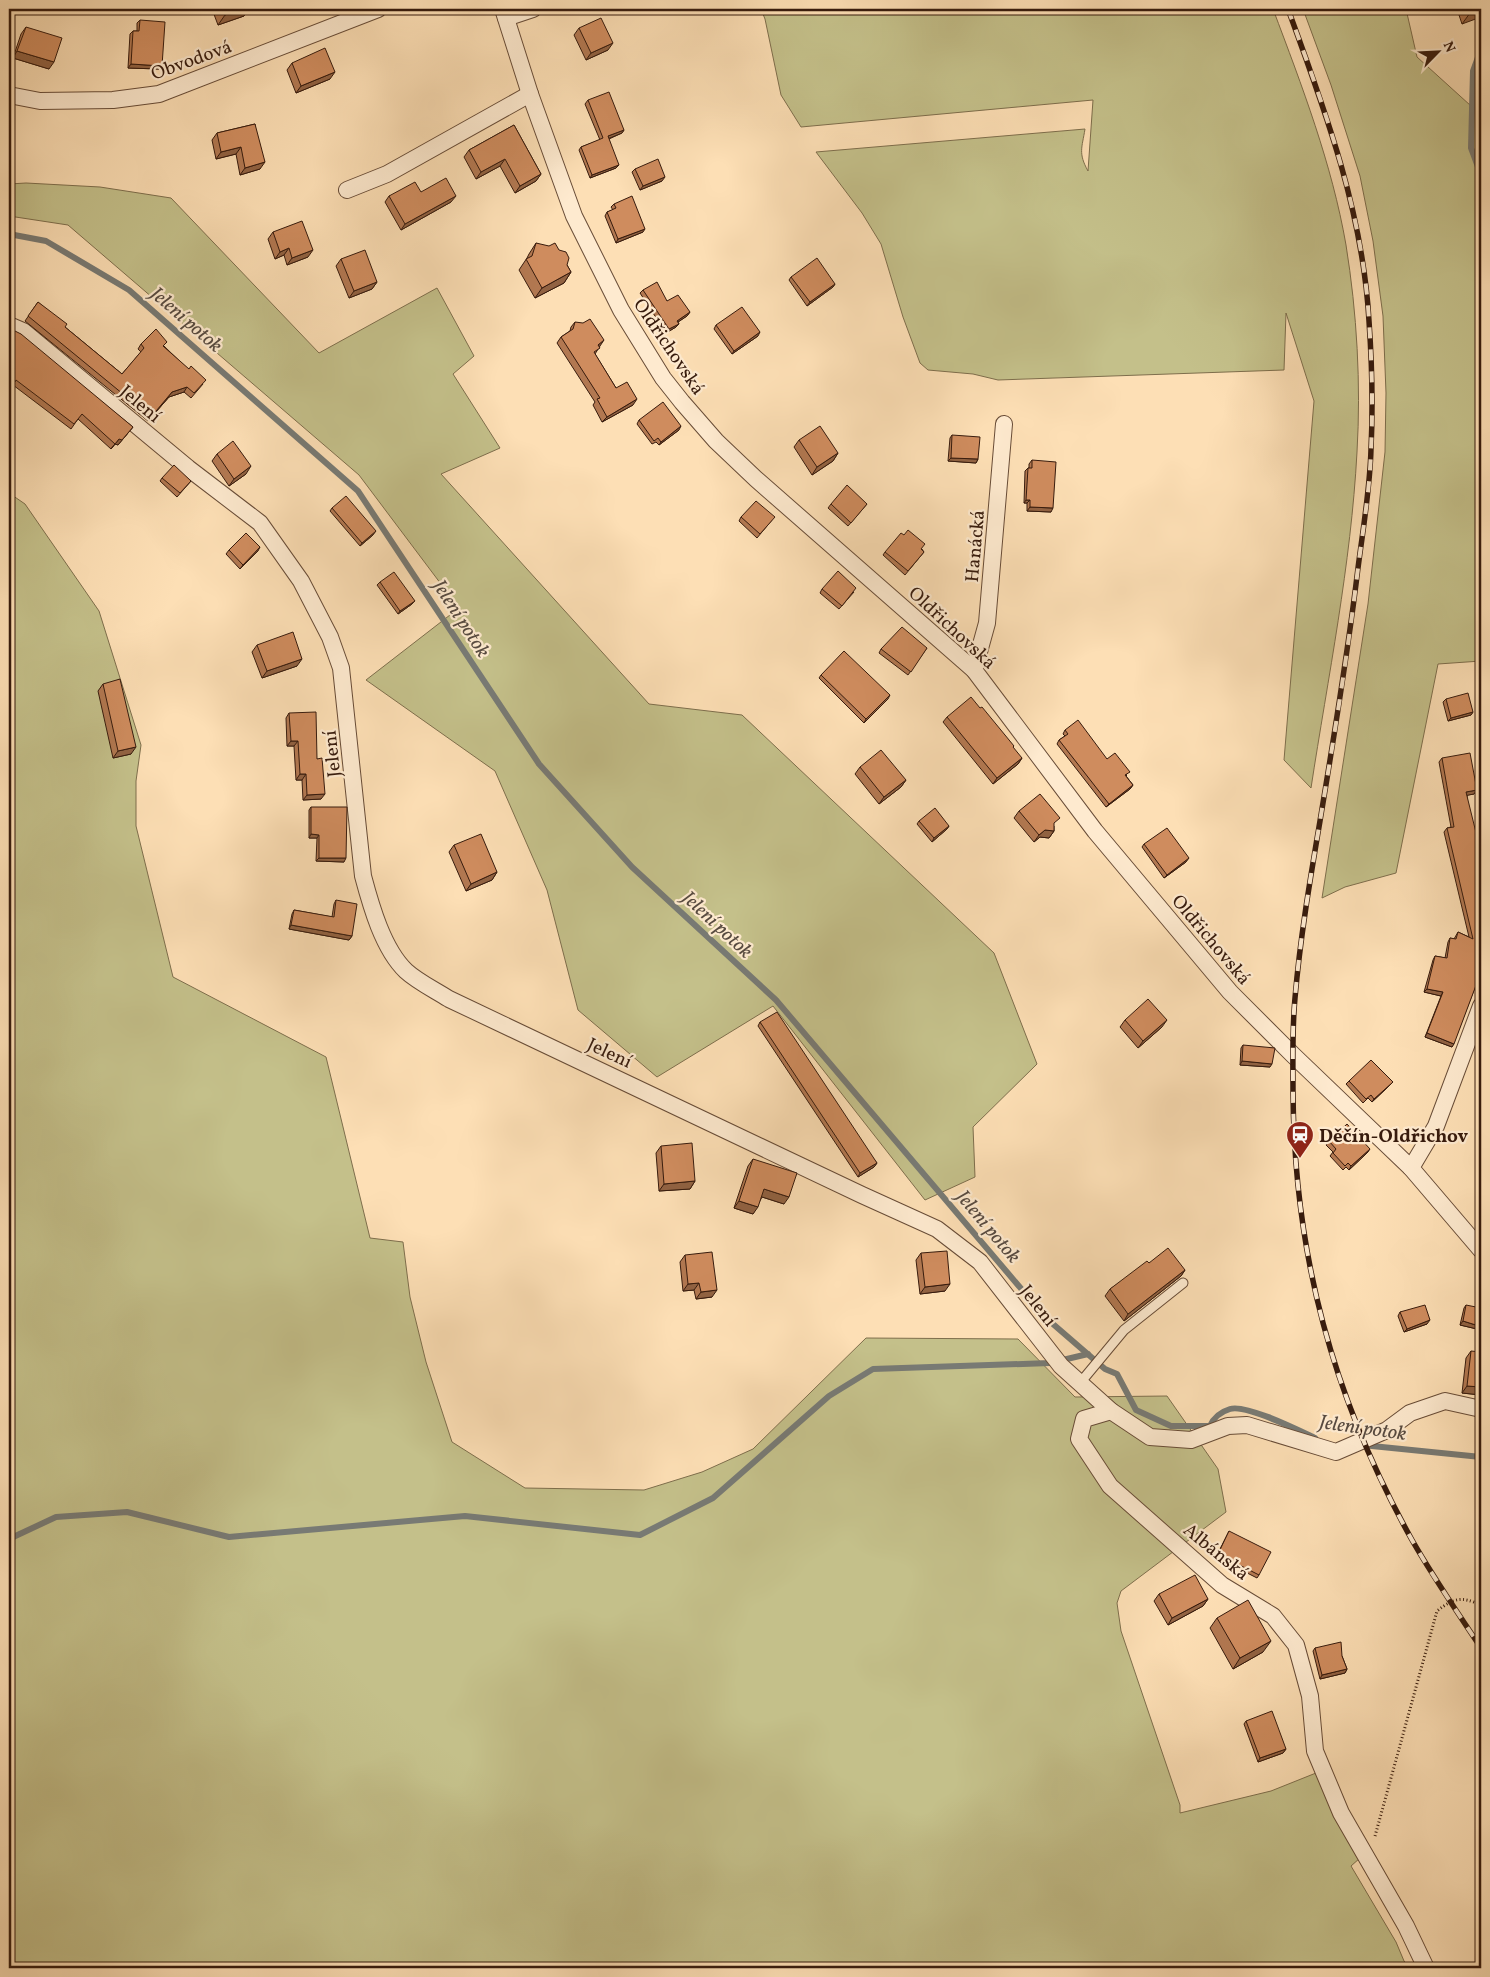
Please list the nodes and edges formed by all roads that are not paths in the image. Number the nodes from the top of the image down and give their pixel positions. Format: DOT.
graph roads {
  1 [pos="378,9"];
  2 [pos="533,9"];
  3 [pos="505,13"];
  4 [pos="530,94"];
  5 [pos="9,95"];
  6 [pos="347,190"];
  7 [pos="9,325"];
  8 [pos="1004,424"];
  9 [pos="974,670"];
  10 [pos="1481,1006"];
  11 [pos="1411,1168"];
  12 [pos="1481,1250"];
  13 [pos="1183,1283"];
  14 [pos="1080,1382"];
  15 [pos="1481,1409"];
  16 [pos="1111,1411"];
  17 [pos="1426,1968"];
  1 -- 5 [label="street, Obvodová"];
  2 -- 3 [label="street"];
  3 -- 4 [label="street, Oldřichovská"];
  4 -- 6 [label="street"];
  4 -- 9 [label="street, Oldřichovská"];
  7 -- 14 [label="street, Jelení"];
  8 -- 9 [label="street, Hanácká"];
  9 -- 11 [label="street, Oldřichovská"];
  10 -- 11 [label="street"];
  11 -- 12 [label="street, Oldřichovská"];
  13 -- 14 [label="lane"];
  14 -- 16 [label="street, Jelení"];
  15 -- 16 [label="street, Jelení"];
  16 -- 17 [label="street, Albánská"];
}
